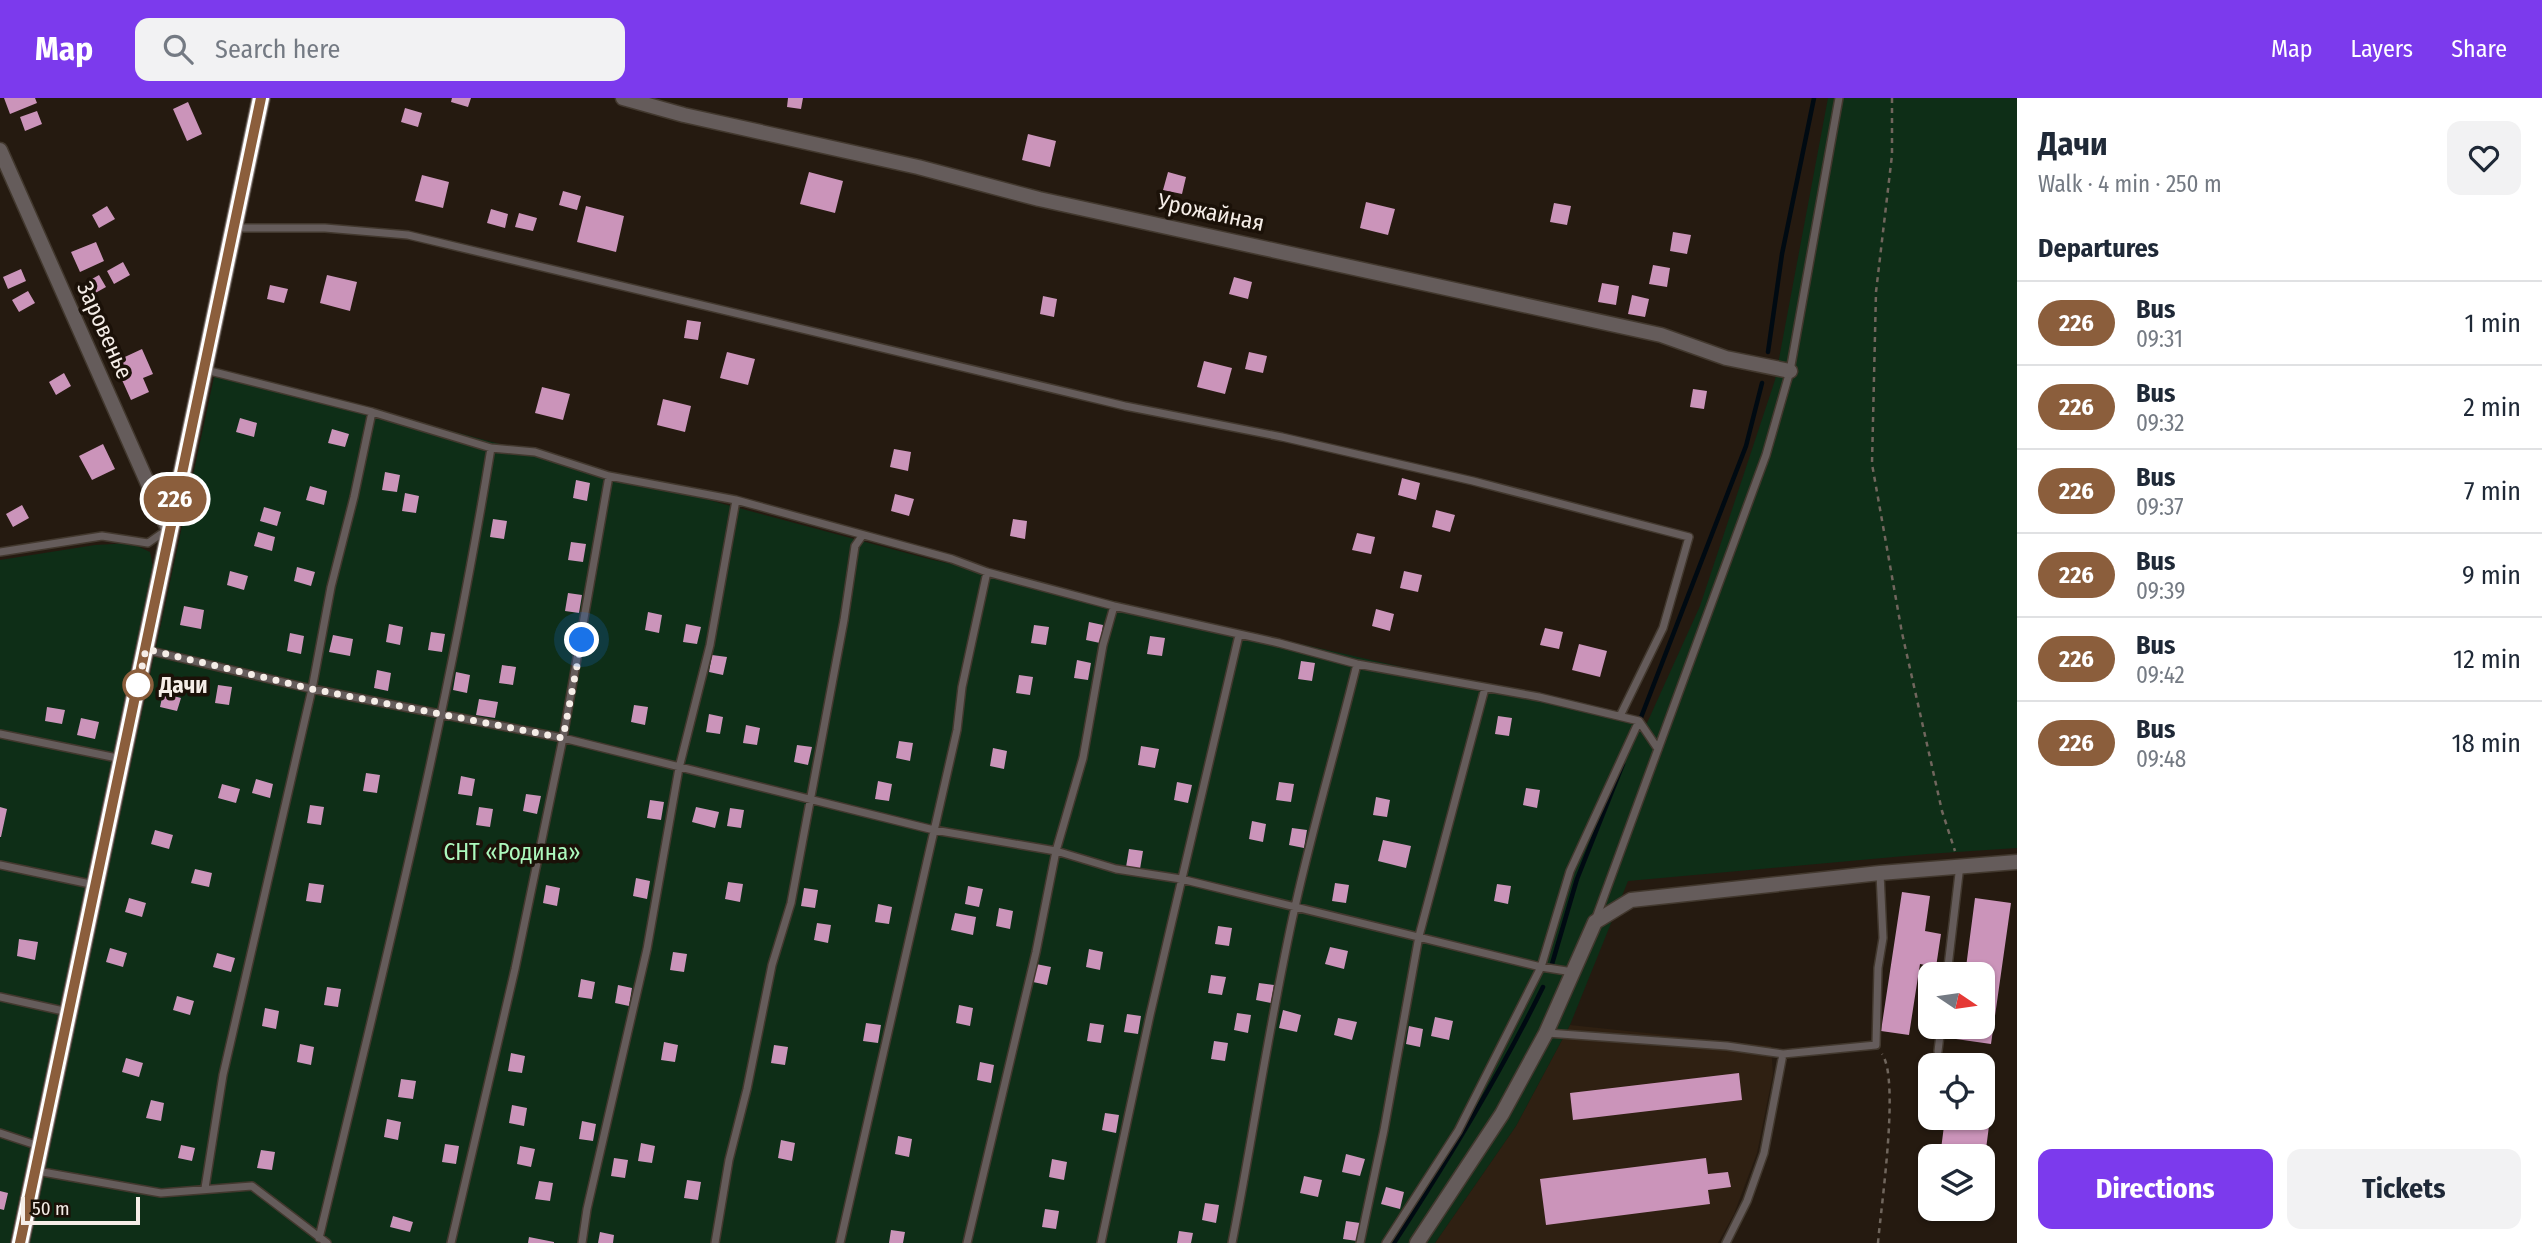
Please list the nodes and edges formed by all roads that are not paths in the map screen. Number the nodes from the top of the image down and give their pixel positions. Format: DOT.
graph roads {
  1 [pos="261,98"];
  2 [pos="623,98"];
  3 [pos="1839,98"];
  4 [pos="0,150"];
  5 [pos="233,228"];
  6 [pos="204,369"];
  7 [pos="1790,371"];
  8 [pos="372,412"];
  9 [pos="491,448"];
  10 [pos="609,476"];
  11 [pos="736,500"];
  12 [pos="168,529"];
  13 [pos="862,536"];
  14 [pos="0,552"];
  15 [pos="987,572"];
  16 [pos="1114,606"];
  17 [pos="1239,635"];
  18 [pos="146,649"];
  19 [pos="1357,664"];
  20 [pos="1485,688"];
  21 [pos="312,689"];
  22 [pos="440,715"];
  23 [pos="1620,716"];
  24 [pos="1639,721"];
  25 [pos="0,734"];
  26 [pos="563,738"];
  27 [pos="1658,749"];
  28 [pos="122,760"];
  29 [pos="679,768"];
  30 [pos="810,801"];
  31 [pos="934,830"];
  32 [pos="1056,851"];
  33 [pos="2017,862"];
  34 [pos="1960,865"];
  35 [pos="0,866"];
  36 [pos="1880,873"];
  37 [pos="1181,879"];
  38 [pos="96,885"];
  39 [pos="1295,906"];
  40 [pos="1595,922"];
  41 [pos="1419,936"];
  42 [pos="1949,962"];
  43 [pos="1541,967"];
  44 [pos="1573,972"];
  45 [pos="0,997"];
  46 [pos="69,1012"];
  47 [pos="1546,1033"];
  48 [pos="1939,1040"];
  49 [pos="1938,1051"];
  50 [pos="1783,1054"];
  51 [pos="0,1133"];
  52 [pos="41,1146"];
  53 [pos="36,1171"];
  54 [pos="205,1188"];
  55 [pos="319,1238"];
  56 [pos="20,1243"];
  57 [pos="327,1243"];
  58 [pos="451,1243"];
  59 [pos="582,1243"];
  60 [pos="715,1243"];
  61 [pos="840,1243"];
  62 [pos="967,1243"];
  63 [pos="1101,1243"];
  64 [pos="1232,1243"];
  65 [pos="1360,1243"];
  66 [pos="1386,1243"];
  67 [pos="1417,1243"];
  68 [pos="1726,1243"];
  1 -- 5 [label="street"];
  2 -- 7 [label="street, Урожайная"];
  3 -- 7 [label="lane"];
  4 -- 12 [label="street, Заровенье"];
  5 -- 6 [label="street"];
  5 -- 23 [label="lane"];
  6 -- 8 [label="lane"];
  6 -- 12 [label="street"];
  7 -- 27 [label="lane"];
  8 -- 9 [label="lane"];
  8 -- 21 [label="lane"];
  9 -- 10 [label="lane"];
  9 -- 22 [label="lane"];
  10 -- 11 [label="lane"];
  10 -- 26 [label="lane"];
  11 -- 13 [label="lane"];
  11 -- 29 [label="lane"];
  12 -- 14 [label="lane"];
  12 -- 18 [label="street"];
  13 -- 15 [label="lane"];
  13 -- 30 [label="lane"];
  15 -- 16 [label="lane"];
  15 -- 31 [label="lane"];
  16 -- 17 [label="lane"];
  16 -- 32 [label="lane"];
  17 -- 19 [label="lane"];
  17 -- 37 [label="lane"];
  18 -- 21 [label="lane"];
  18 -- 28 [label="street"];
  19 -- 20 [label="lane"];
  19 -- 39 [label="lane"];
  20 -- 23 [label="lane"];
  20 -- 41 [label="lane"];
  21 -- 22 [label="lane"];
  21 -- 54 [label="lane"];
  22 -- 26 [label="lane"];
  22 -- 55 [label="lane"];
  23 -- 24 [label="lane"];
  24 -- 27 [label="lane"];
  24 -- 43 [label="lane"];
  25 -- 28 [label="lane"];
  26 -- 29 [label="lane"];
  26 -- 58 [label="lane"];
  27 -- 40 [label="lane"];
  28 -- 38 [label="street"];
  29 -- 30 [label="lane"];
  29 -- 59 [label="lane"];
  30 -- 31 [label="lane"];
  30 -- 60 [label="lane"];
  31 -- 32 [label="lane"];
  31 -- 61 [label="lane"];
  32 -- 37 [label="lane"];
  32 -- 62 [label="lane"];
  33 -- 34 [label="street"];
  34 -- 36 [label="street"];
  34 -- 42 [label="lane"];
  35 -- 38 [label="lane"];
  36 -- 40 [label="street"];
  36 -- 50 [label="lane"];
  37 -- 39 [label="lane"];
  37 -- 63 [label="lane"];
  38 -- 46 [label="street"];
  39 -- 41 [label="lane"];
  39 -- 64 [label="lane"];
  40 -- 44 [label="street"];
  41 -- 43 [label="lane"];
  41 -- 65 [label="lane"];
  43 -- 44 [label="lane"];
  43 -- 66 [label="lane"];
  44 -- 47 [label="street"];
  45 -- 46 [label="lane"];
  46 -- 52 [label="street"];
  47 -- 50 [label="lane"];
  47 -- 67 [label="street"];
  48 -- 49 [label="lane"];
  50 -- 68 [label="lane"];
  51 -- 52 [label="lane"];
  52 -- 53 [label="street"];
  53 -- 54 [label="lane"];
  53 -- 56 [label="street"];
  54 -- 55 [label="lane"];
  55 -- 57 [label="lane"];
}
